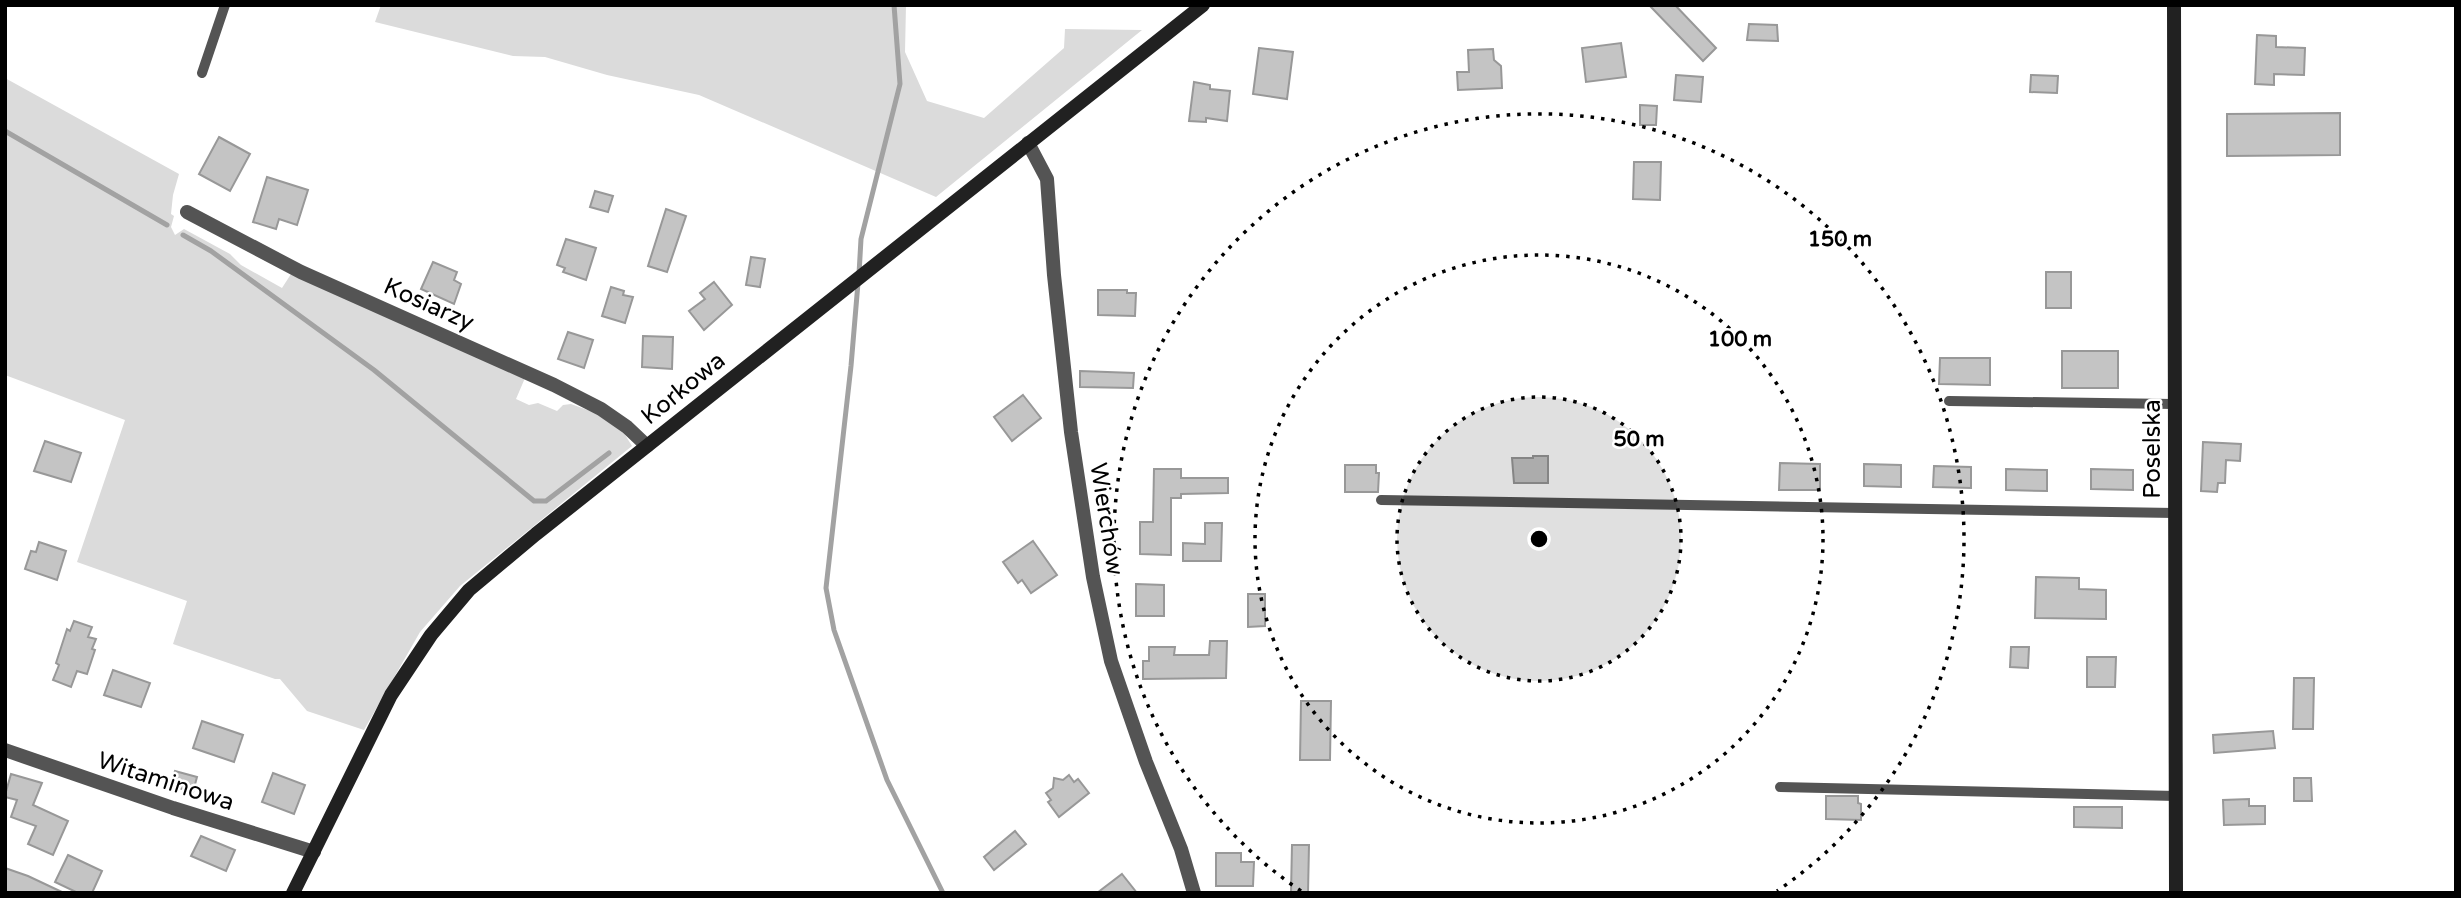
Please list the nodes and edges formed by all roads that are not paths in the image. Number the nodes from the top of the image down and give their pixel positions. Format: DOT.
graph roads {
  1 [pos="225,5"];
  2 [pos="1203,5"];
  3 [pos="2174,5"];
  4 [pos="202,74"];
  5 [pos="1028,143"];
  6 [pos="187,212"];
  7 [pos="1949,401"];
  8 [pos="2174,404"];
  9 [pos="648,446"];
  10 [pos="1381,500"];
  11 [pos="2175,513"];
  12 [pos="5,750"];
  13 [pos="1780,787"];
  14 [pos="2176,796"];
  15 [pos="314,852"];
  16 [pos="293,893"];
  17 [pos="1194,893"];
  18 [pos="2176,893"];
  1 -- 4 [label="lane"];
  2 -- 5 [label="street, Korkowa"];
  3 -- 8 [label="street, Poselska"];
  5 -- 9 [label="street, Korkowa"];
  5 -- 17 [label="street, Wierchów"];
  6 -- 9 [label="street, Kosiarzy"];
  7 -- 8 [label="lane"];
  8 -- 11 [label="street, Poselska"];
  9 -- 15 [label="street, Korkowa"];
  10 -- 11 [label="lane"];
  11 -- 14 [label="street, Poselska"];
  12 -- 15 [label="street, Witaminowa"];
  13 -- 14 [label="lane"];
  14 -- 18 [label="street, Poselska"];
  15 -- 16 [label="street, Korkowa"];
}
